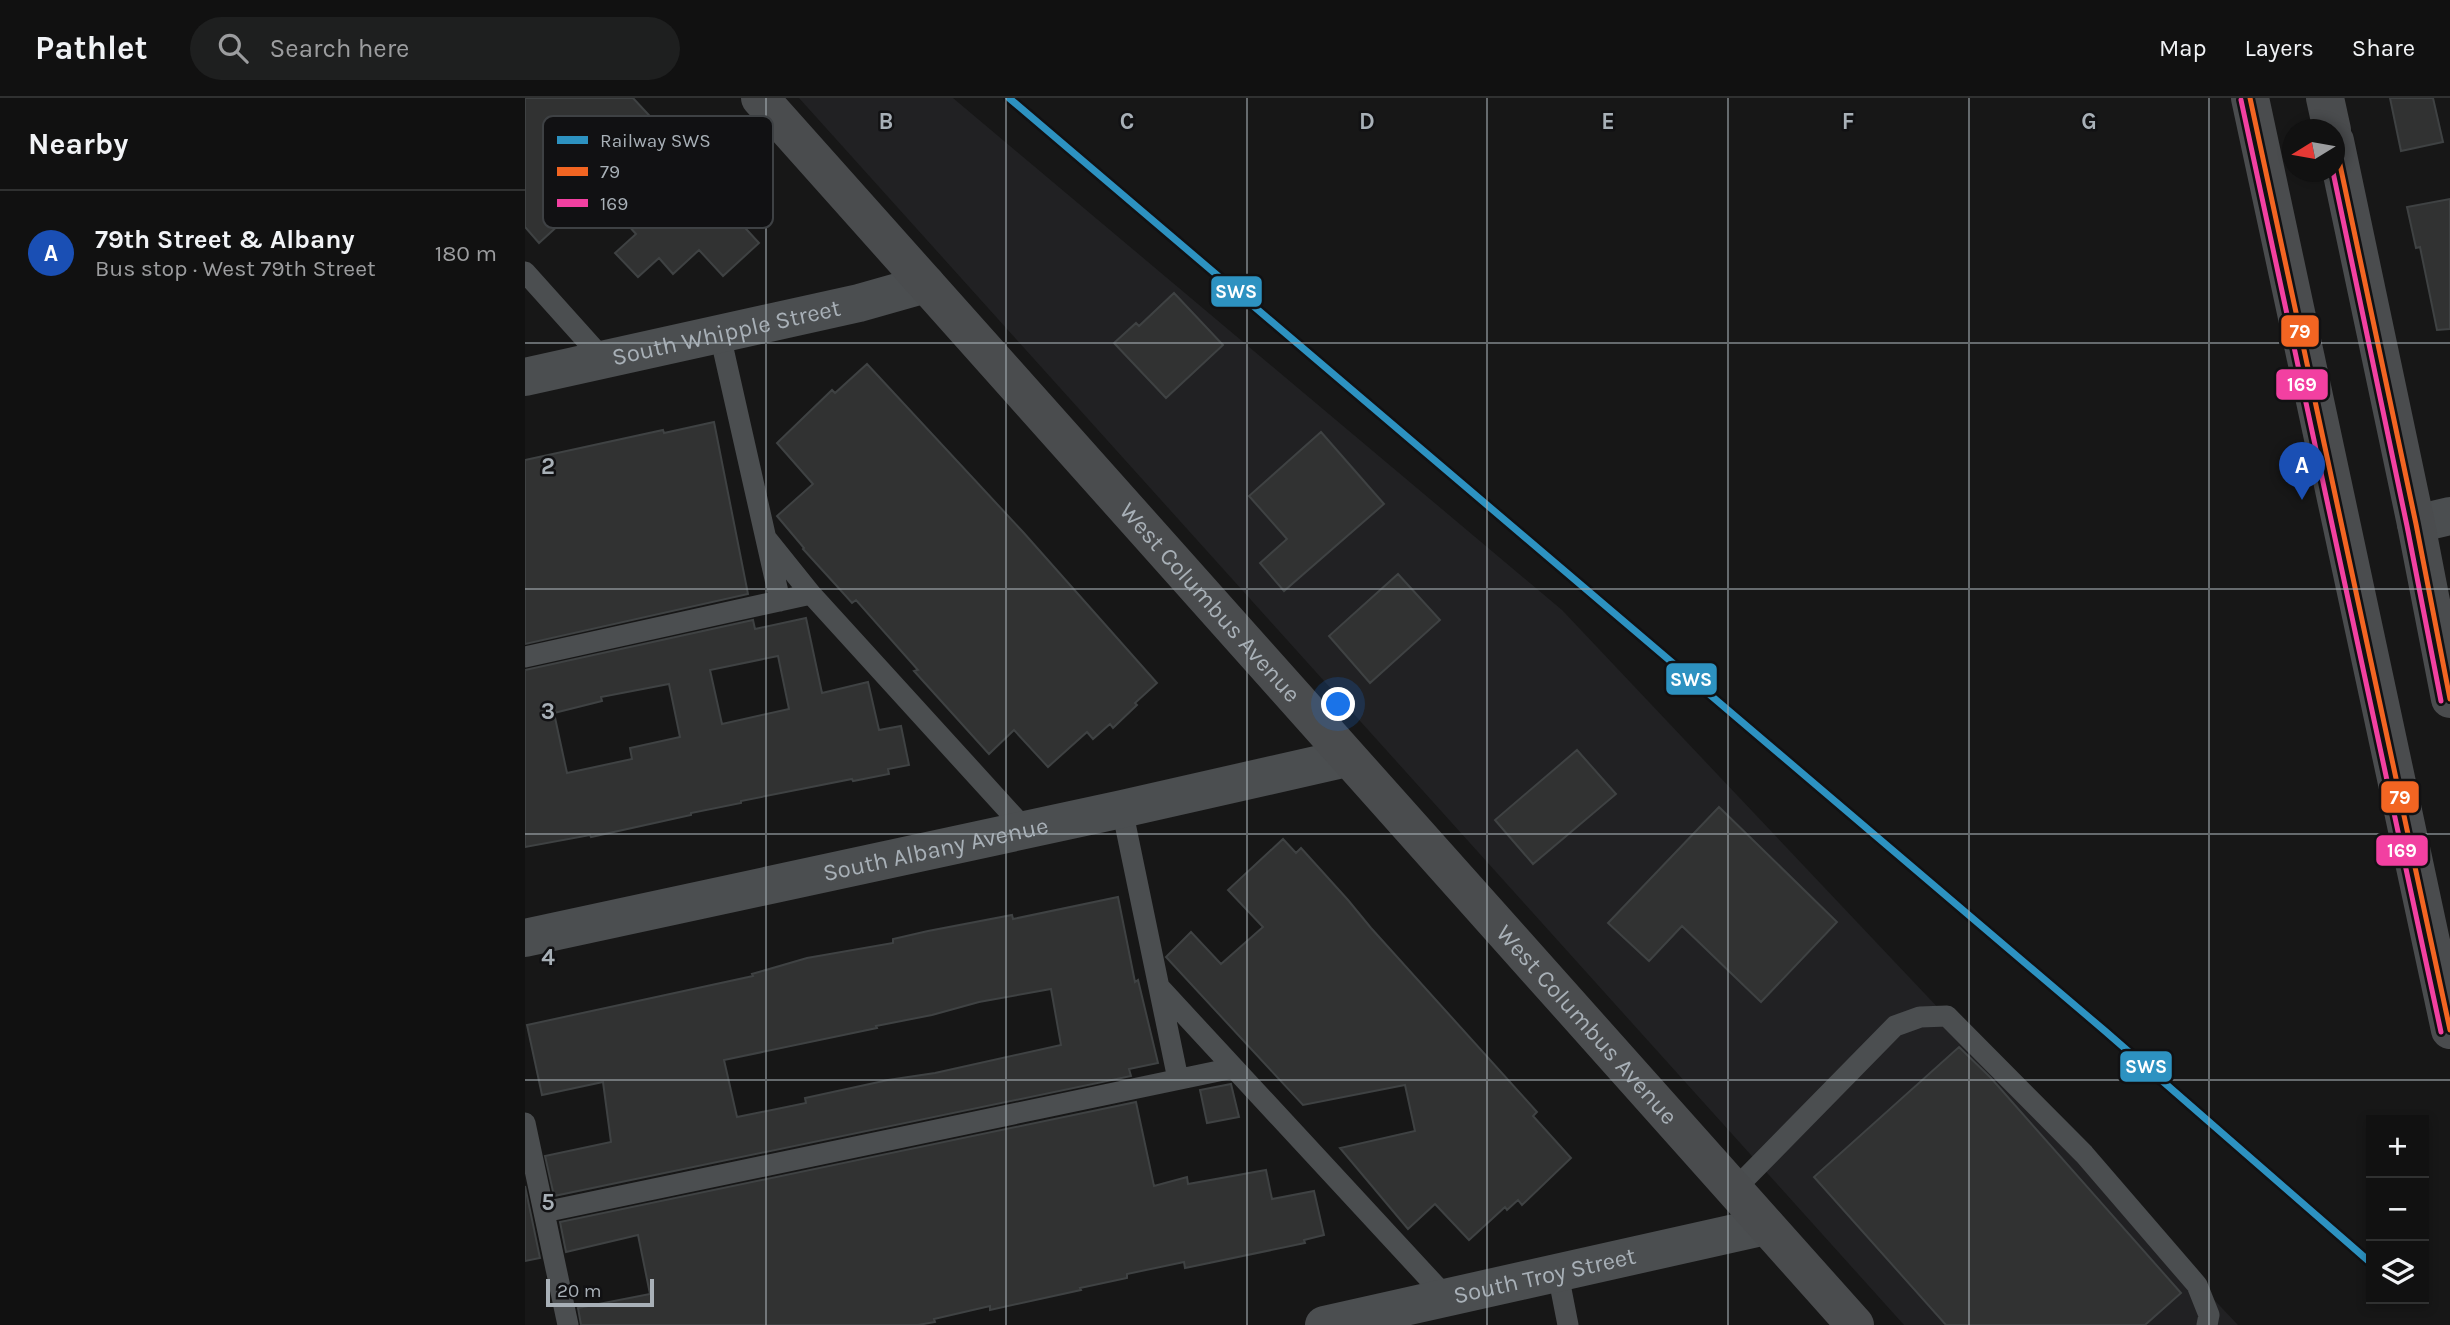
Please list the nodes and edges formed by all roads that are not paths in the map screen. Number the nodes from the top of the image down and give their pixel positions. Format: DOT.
graph roads {
  1 [pos="760,98"];
  2 [pos="2250,98"];
  3 [pos="2325,98"];
  4 [pos="2330,119"];
  5 [pos="2345,180"];
  6 [pos="525,272"];
  7 [pos="926,284"];
  8 [pos="720,335"];
  9 [pos="604,360"];
  10 [pos="525,377"];
  11 [pos="2433,520"];
  12 [pos="766,538"];
  13 [pos="811,594"];
  14 [pos="780,601"];
  15 [pos="525,657"];
  16 [pos="2450,699"];
  17 [pos="1347,758"];
  18 [pos="1122,809"];
  19 [pos="1026,830"];
  20 [pos="525,938"];
  21 [pos="1160,988"];
  22 [pos="2450,1030"];
  23 [pos="1233,1068"];
  24 [pos="1178,1079"];
  25 [pos="525,1123"];
  26 [pos="1734,1190"];
  27 [pos="544,1212"];
  28 [pos="1766,1226"];
  29 [pos="1558,1274"];
  30 [pos="1447,1298"];
  31 [pos="568,1325"];
  32 [pos="1324,1325"];
  33 [pos="1568,1325"];
  34 [pos="1854,1325"];
  35 [pos="2207,1325"];
  1 -- 7 [label="main road, West Columbus Avenue"];
  2 -- 22 [label="main road"];
  3 -- 4 [label="main road"];
  5 -- 11 [label="main road"];
  6 -- 9 [label="lane"];
  7 -- 8 [label="street, South Whipple Street"];
  7 -- 17 [label="main road, West Columbus Avenue"];
  8 -- 9 [label="street, South Whipple Street"];
  8 -- 12 [label="lane"];
  9 -- 10 [label="street, South Whipple Street"];
  11 -- 16 [label="main road"];
  12 -- 13 [label="lane"];
  12 -- 14 [label="lane"];
  13 -- 14 [label="lane"];
  13 -- 19 [label="lane"];
  14 -- 15 [label="lane"];
  17 -- 18 [label="street, South Albany Avenue"];
  17 -- 26 [label="main road, West Columbus Avenue"];
  18 -- 19 [label="street, South Albany Avenue"];
  18 -- 21 [label="lane"];
  19 -- 20 [label="street, South Albany Avenue"];
  21 -- 23 [label="lane"];
  21 -- 24 [label="lane"];
  23 -- 24 [label="lane"];
  23 -- 30 [label="lane"];
  24 -- 27 [label="lane"];
  25 -- 27 [label="lane"];
  26 -- 28 [label="main road, West Columbus Avenue"];
  26 -- 35 [label="lane"];
  27 -- 31 [label="lane"];
  28 -- 29 [label="street, South Troy Street"];
  28 -- 34 [label="main road, West Columbus Avenue"];
  29 -- 30 [label="street, South Troy Street"];
  29 -- 33 [label="lane"];
  30 -- 32 [label="street, South Troy Street"];
}
